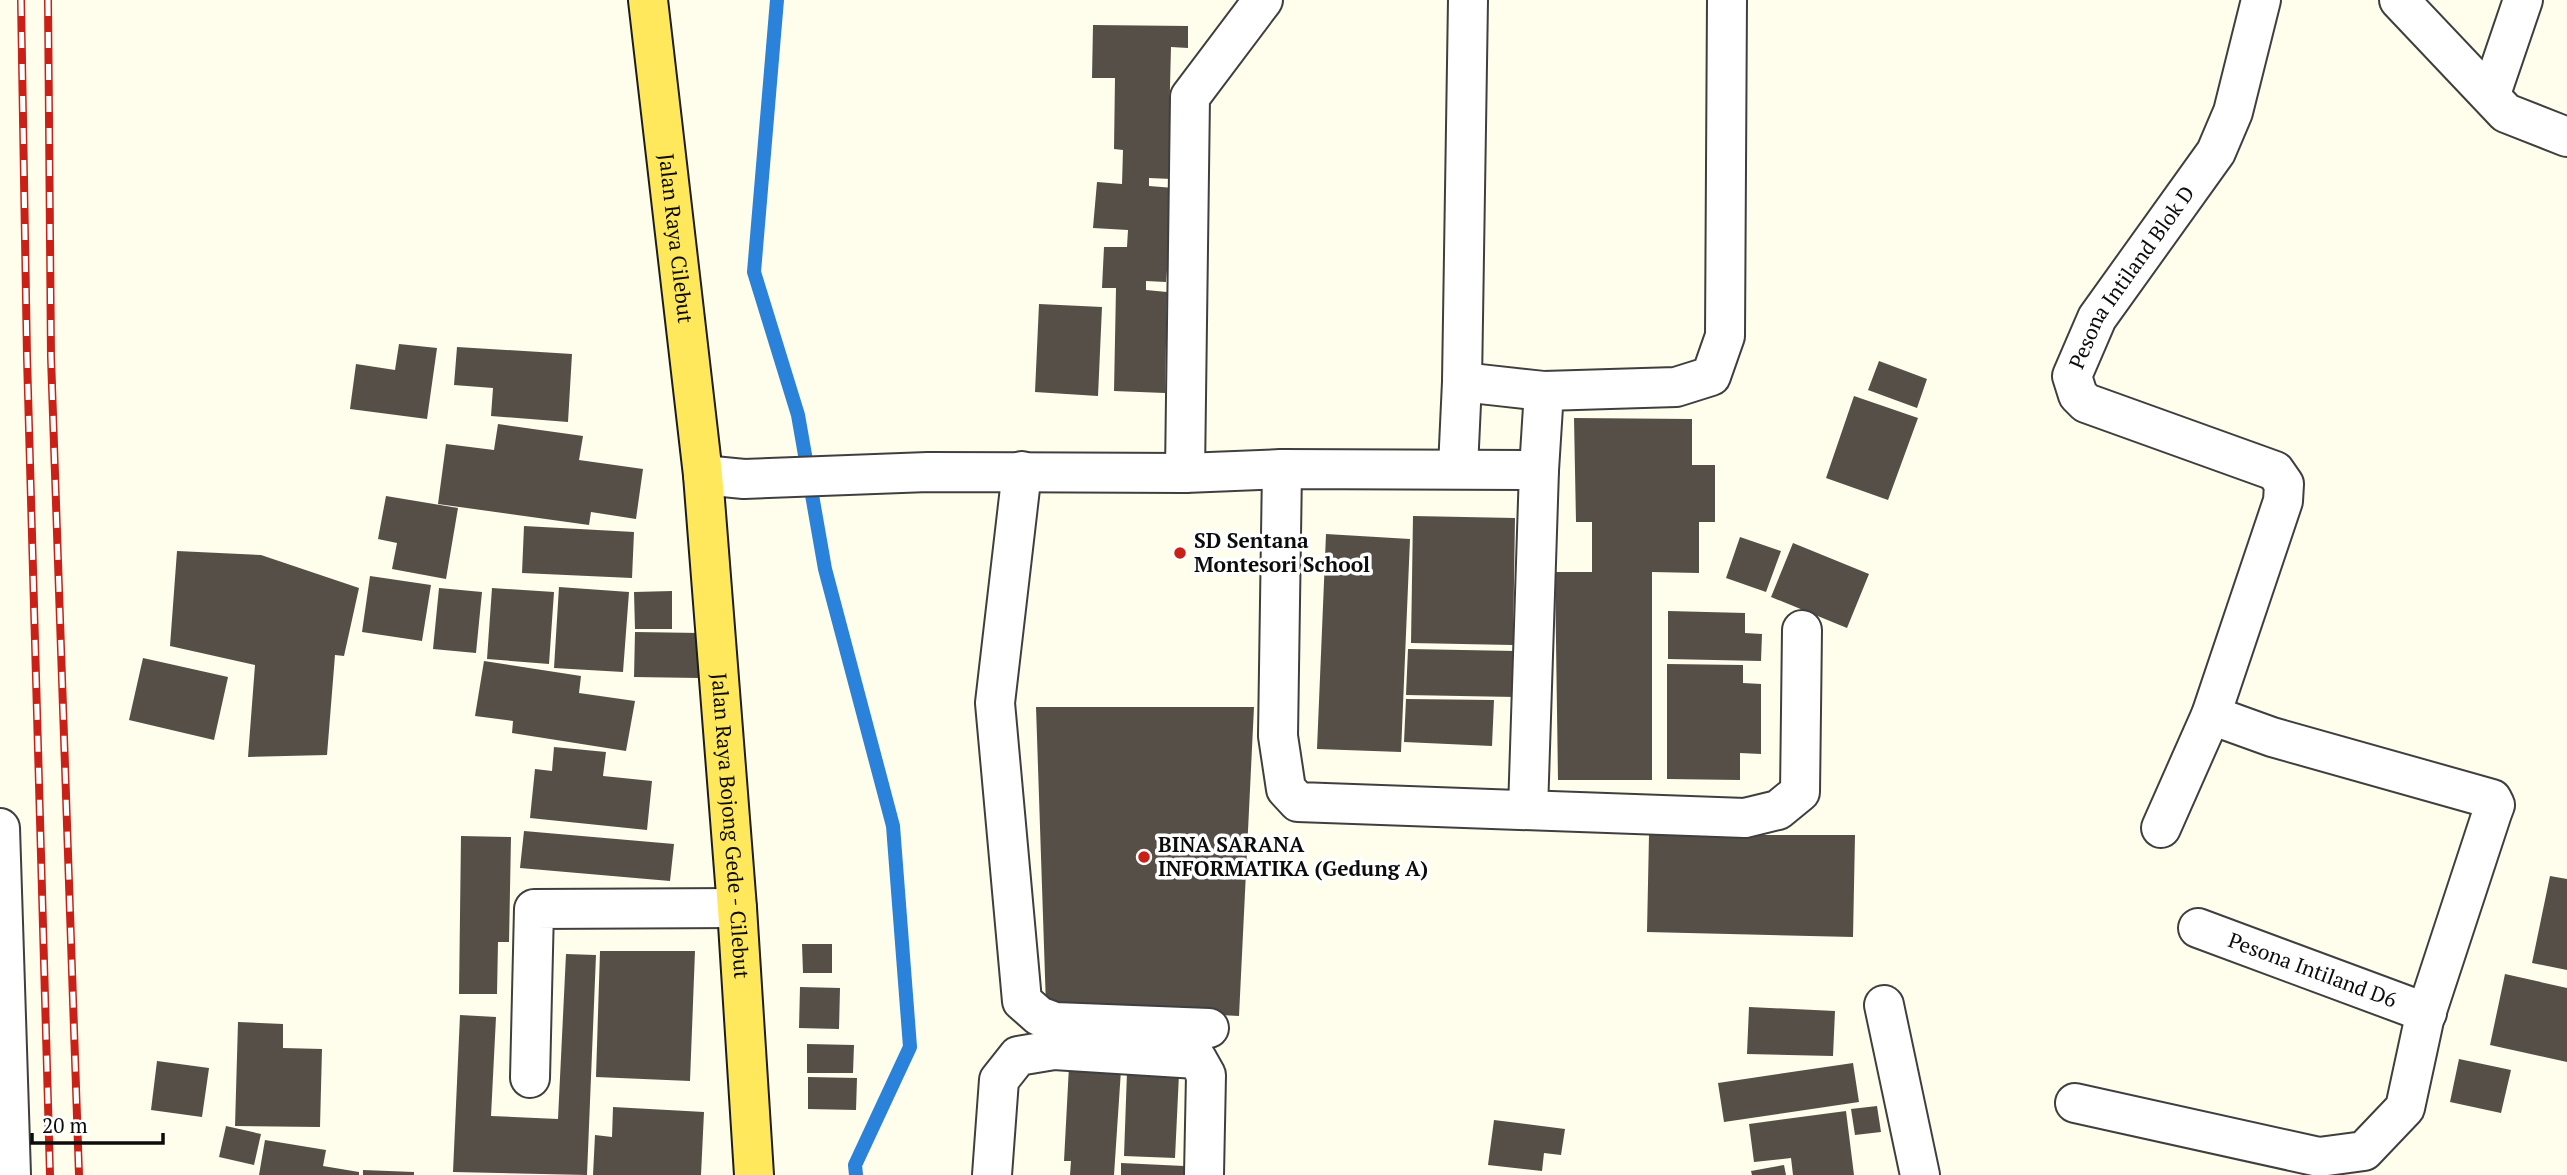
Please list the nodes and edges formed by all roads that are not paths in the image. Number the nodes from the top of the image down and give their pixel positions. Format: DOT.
graph roads {
  1 [pos="648,0"];
  2 [pos="1263,0"];
  3 [pos="1468,0"];
  4 [pos="1727,0"];
  5 [pos="2261,0"];
  6 [pos="2399,0"];
  7 [pos="2523,0"];
  8 [pos="2491,94"];
  9 [pos="2567,137"];
  10 [pos="1462,382"];
  11 [pos="1544,391"];
  12 [pos="1458,468"];
  13 [pos="1282,469"];
  14 [pos="1539,470"];
  15 [pos="1022,471"];
  16 [pos="1185,473"];
  17 [pos="703,475"];
  18 [pos="1802,630"];
  19 [pos="2211,715"];
  20 [pos="1528,810"];
  21 [pos="0,828"];
  22 [pos="2161,828"];
  23 [pos="737,908"];
  24 [pos="2198,928"];
  25 [pos="1884,1005"];
  26 [pos="2427,1013"];
  27 [pos="1209,1028"];
  28 [pos="530,1078"];
  29 [pos="2075,1103"];
  30 [pos="11,1175"];
  31 [pos="754,1175"];
  32 [pos="992,1175"];
  33 [pos="1204,1175"];
  34 [pos="1920,1175"];
  1 -- 17 [label="main road, Jalan Raya Cilebut"];
  2 -- 16 [label="street"];
  3 -- 10 [label="street"];
  4 -- 11 [label="street"];
  5 -- 19 [label="street, Pesona Intiland Blok D"];
  6 -- 8 [label="street"];
  7 -- 8 [label="street"];
  8 -- 9 [label="street"];
  10 -- 11 [label="street"];
  10 -- 12 [label="street"];
  11 -- 14 [label="street"];
  12 -- 13 [label="street"];
  12 -- 14 [label="street"];
  13 -- 16 [label="street"];
  13 -- 20 [label="street"];
  14 -- 20 [label="street"];
  15 -- 16 [label="street"];
  15 -- 17 [label="street"];
  15 -- 27 [label="street"];
  17 -- 23 [label="main road, Jalan Raya Bojong Gede - Cilebut"];
  18 -- 20 [label="street"];
  19 -- 22 [label="street, Pesona Intiland Blok D"];
  19 -- 26 [label="street"];
  21 -- 30 [label="street"];
  23 -- 28 [label="street"];
  23 -- 31 [label="main road, Jalan Raya Bojong Gede - Cilebut"];
  24 -- 26 [label="street, Pesona Intiland D6"];
  25 -- 34 [label="street"];
  26 -- 29 [label="street"];
  32 -- 33 [label="street"];
}
